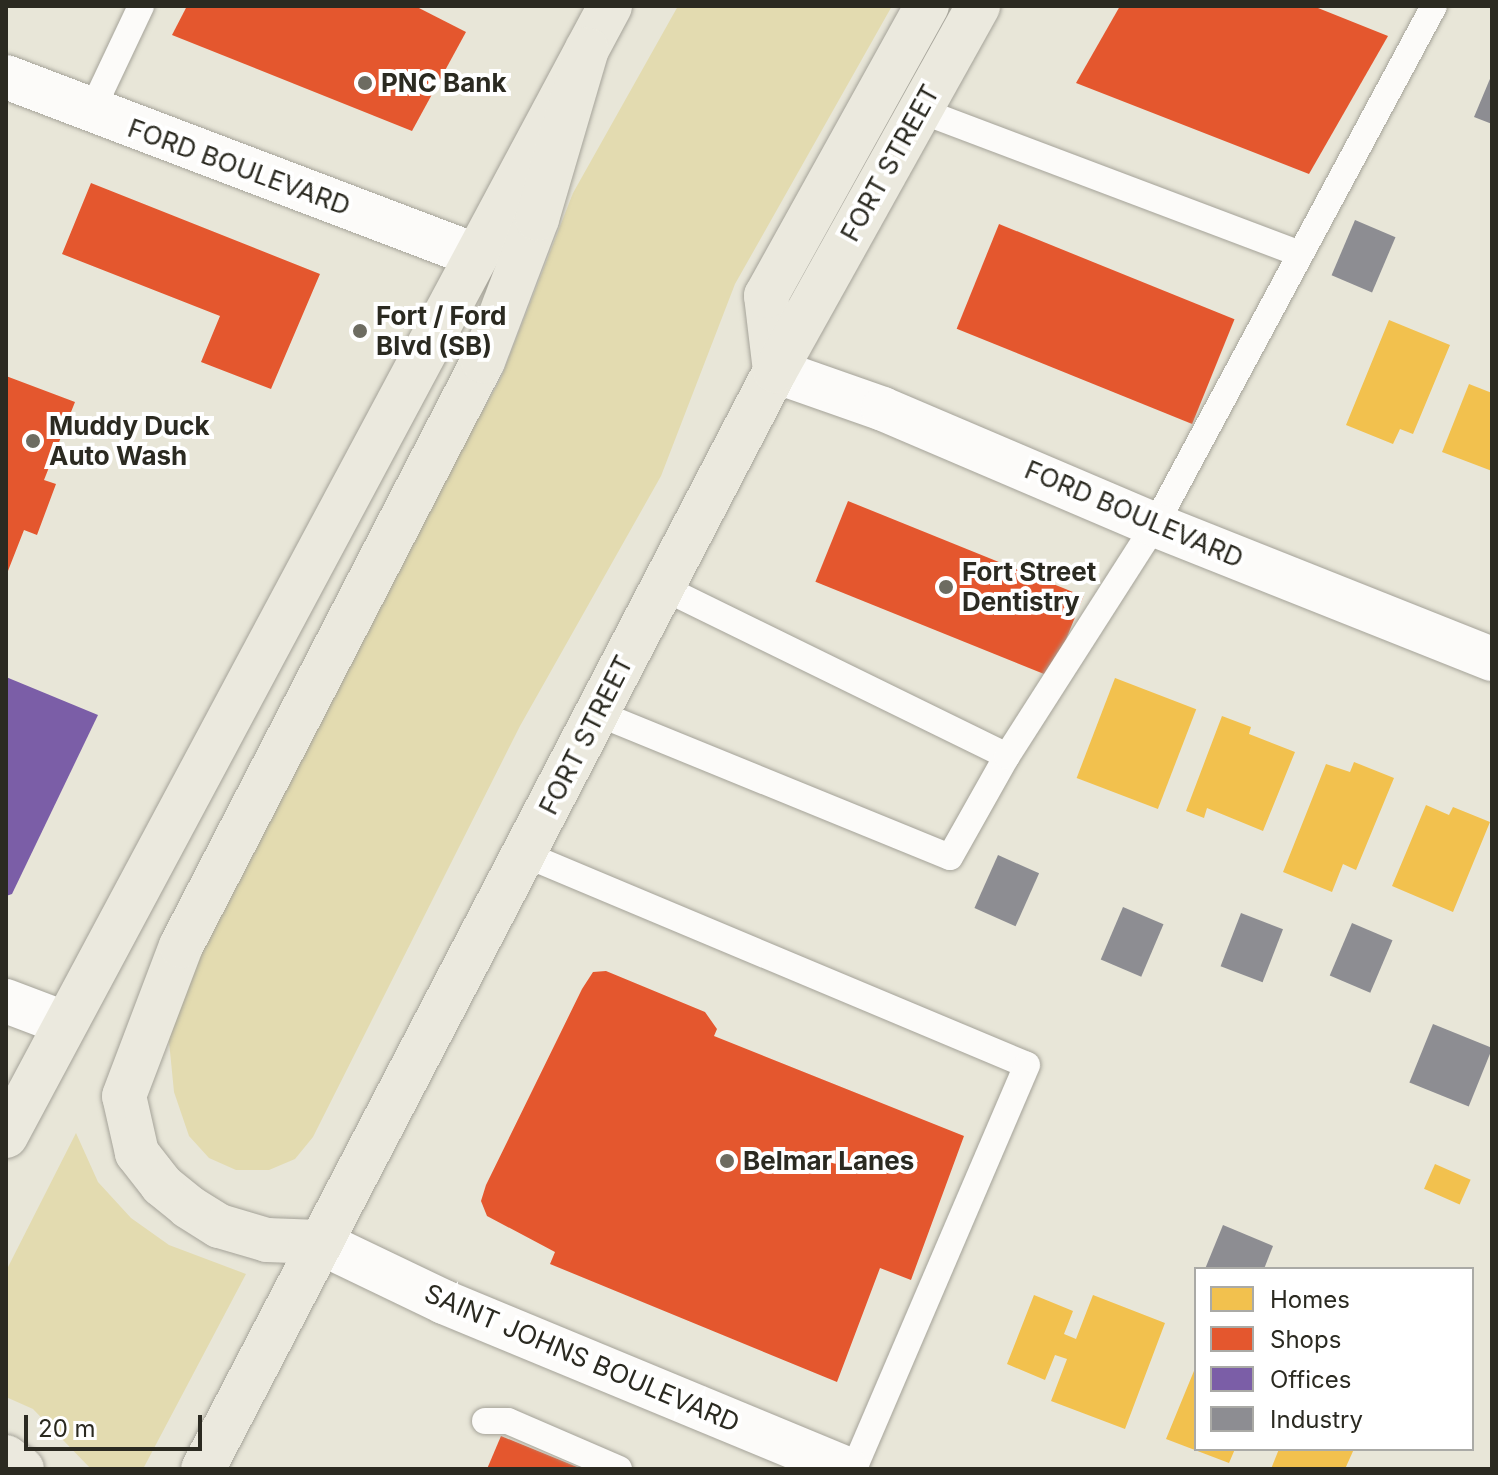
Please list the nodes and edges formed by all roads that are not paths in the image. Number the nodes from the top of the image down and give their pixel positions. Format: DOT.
graph roads {
  1 [pos="141,6"];
  2 [pos="927,6"];
  3 [pos="978,6"];
  4 [pos="1434,6"];
  5 [pos="605,8"];
  6 [pos="587,49"];
  7 [pos="6,77"];
  8 [pos="919,110"];
  9 [pos="91,112"];
  10 [pos="473,254"];
  11 [pos="1300,254"];
  12 [pos="775,371"];
  13 [pos="1155,525"];
  14 [pos="662,587"];
  15 [pos="1492,659"];
  16 [pos="597,713"];
  17 [pos="1007,756"];
  18 [pos="524,854"];
  19 [pos="6,1001"];
  20 [pos="64,1023"];
  21 [pos="6,1136"];
  22 [pos="319,1242"];
  23 [pos="485,1421"];
  24 [pos="6,1457"];
  25 [pos="22,1469"];
  26 [pos="203,1469"];
  27 [pos="619,1469"];
  28 [pos="847,1469"];
  29 [pos="854,1469"];
  1 -- 9 [label="lane"];
  2 -- 12 [label="main road"];
  3 -- 8 [label="main road, FORT STREET"];
  4 -- 11 [label="lane"];
  5 -- 6 [label="main road"];
  6 -- 10 [label="main road"];
  6 -- 22 [label="main road"];
  7 -- 9 [label="street, FORD BOULEVARD"];
  8 -- 11 [label="lane"];
  8 -- 12 [label="main road, FORT STREET"];
  9 -- 10 [label="street, FORD BOULEVARD"];
  10 -- 20 [label="main road"];
  11 -- 13 [label="lane"];
  12 -- 13 [label="street, FORD BOULEVARD"];
  12 -- 14 [label="main road, FORT STREET"];
  13 -- 15 [label="street, FORD BOULEVARD"];
  13 -- 17 [label="lane"];
  14 -- 16 [label="main road, FORT STREET"];
  14 -- 17 [label="lane"];
  16 -- 17 [label="lane"];
  16 -- 18 [label="main road, FORT STREET"];
  18 -- 22 [label="main road, FORT STREET"];
  18 -- 29 [label="lane"];
  19 -- 20 [label="street"];
  20 -- 21 [label="main road"];
  22 -- 26 [label="main road, FORT STREET"];
  22 -- 28 [label="street, SAINT JOHNS BOULEVARD"];
  23 -- 27 [label="lane"];
  24 -- 25 [label="main road"];
}
